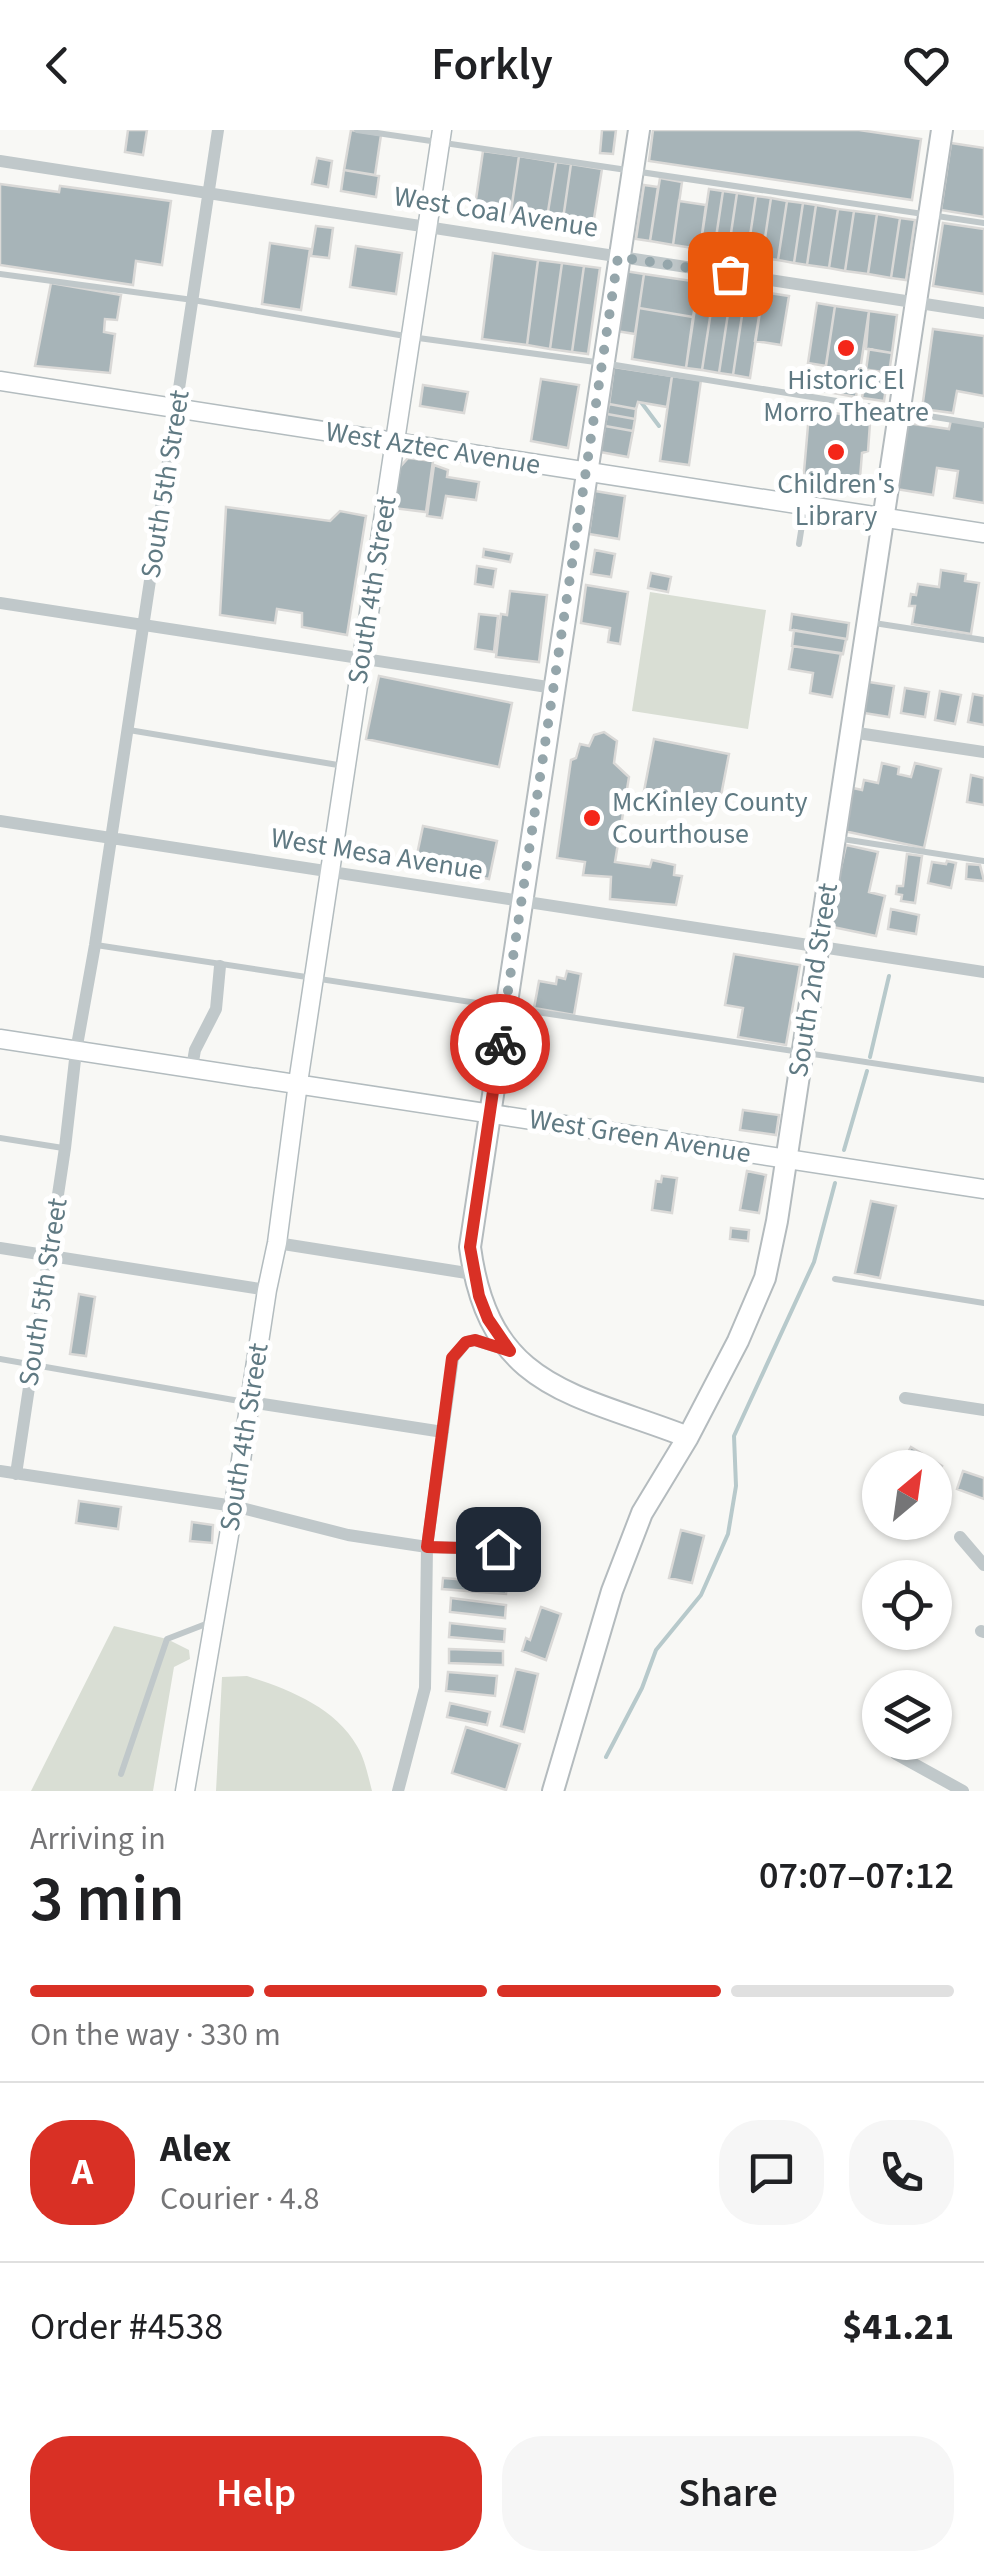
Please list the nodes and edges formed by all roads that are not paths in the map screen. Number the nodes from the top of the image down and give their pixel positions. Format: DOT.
graph roads {
  1 [pos="218,130"];
  2 [pos="356,130"];
  3 [pos="639,130"];
  4 [pos="942,130"];
  5 [pos="441,136"];
  6 [pos="0,162"];
  7 [pos="632,170"];
  8 [pos="208,192"];
  9 [pos="929,215"];
  10 [pos="984,223"];
  11 [pos="428,227"];
  12 [pos="618,257"];
  13 [pos="0,274"];
  14 [pos="193,300"];
  15 [pos="916,302"];
  16 [pos="984,313"];
  17 [pos="410,337"];
  18 [pos="604,363"];
  19 [pos="0,381"];
  20 [pos="177,408"];
  21 [pos="900,410"];
  22 [pos="984,424"];
  23 [pos="395,442"];
  24 [pos="587,472"];
  25 [pos="805,505"];
  26 [pos="884,517"];
  27 [pos="984,533"];
  28 [pos="799,544"];
  29 [pos="0,603"];
  30 [pos="868,622"];
  31 [pos="144,625"];
  32 [pos="984,640"];
  33 [pos="362,659"];
  34 [pos="554,688"];
  35 [pos="128,730"];
  36 [pos="851,732"];
  37 [pos="984,752"];
  38 [pos="346,766"];
  39 [pos="0,821"];
  40 [pos="112,838"];
  41 [pos="835,838"];
  42 [pos="984,861"];
  43 [pos="330,872"];
  44 [pos="522,901"];
  45 [pos="96,945"];
  46 [pos="818,947"];
  47 [pos="220,966"];
  48 [pos="984,972"];
  49 [pos="314,978"];
  50 [pos="506,1009"];
  51 [pos="0,1038"];
  52 [pos="76,1051"];
  53 [pos="802,1053"];
  54 [pos="192,1067"];
  55 [pos="984,1080"];
  56 [pos="298,1084"];
  57 [pos="490,1113"];
  58 [pos="0,1138"];
  59 [pos="64,1148"];
  60 [pos="786,1159"];
  61 [pos="984,1190"];
  62 [pos="277,1244"];
  63 [pos="0,1248"];
  64 [pos="48,1256"];
  65 [pos="473,1274"];
  66 [pos="834,1280"];
  67 [pos="266,1290"];
  68 [pos="984,1302"];
  69 [pos="510,1351"];
  70 [pos="0,1359"];
  71 [pos="32,1365"];
  72 [pos="904,1398"];
  73 [pos="250,1402"];
  74 [pos="984,1410"];
  75 [pos="443,1432"];
  76 [pos="688,1437"];
  77 [pos="0,1471"];
  78 [pos="16,1474"];
  79 [pos="234,1506"];
  80 [pos="960,1537"];
  81 [pos="427,1547"];
  82 [pos="534,1550"];
  83 [pos="984,1565"];
  84 [pos="212,1622"];
  85 [pos="907,1760"];
  86 [pos="120,1774"];
  87 [pos="184,1791"];
  88 [pos="398,1791"];
  89 [pos="553,1791"];
  90 [pos="963,1791"];
  1 -- 8 [label="street, South 5th Street"];
  2 -- 5 [label="lane"];
  3 -- 7 [label="main road"];
  4 -- 9 [label="main road, South 2nd Street"];
  5 -- 7 [label="lane"];
  5 -- 11 [label="street, South 4th Street"];
  6 -- 8 [label="street, West Coal Avenue"];
  7 -- 9 [label="lane"];
  7 -- 12 [label="main road"];
  8 -- 11 [label="street, West Coal Avenue"];
  8 -- 14 [label="street, South 5th Street"];
  9 -- 10 [label="lane"];
  9 -- 15 [label="main road, South 2nd Street"];
  11 -- 12 [label="street, West Coal Avenue"];
  11 -- 17 [label="street, South 4th Street"];
  12 -- 15 [label="street, West Coal Avenue"];
  12 -- 18 [label="main road"];
  13 -- 14 [label="lane"];
  14 -- 17 [label="lane"];
  14 -- 20 [label="street, South 5th Street"];
  15 -- 16 [label="street, West Coal Avenue"];
  15 -- 21 [label="main road, South 2nd Street"];
  17 -- 18 [label="lane"];
  17 -- 23 [label="street, South 4th Street"];
  18 -- 21 [label="lane"];
  18 -- 24 [label="main road"];
  19 -- 20 [label="street, West Aztec Avenue"];
  20 -- 23 [label="street, West Aztec Avenue"];
  20 -- 31 [label="street, South 5th Street"];
  21 -- 22 [label="lane"];
  21 -- 26 [label="main road, South 2nd Street"];
  23 -- 24 [label="street, West Aztec Avenue"];
  23 -- 33 [label="street, South 4th Street"];
  24 -- 25 [label="street, West Aztec Avenue"];
  24 -- 34 [label="main road"];
  25 -- 26 [label="street, West Aztec Avenue"];
  25 -- 28 [label="lane"];
  26 -- 27 [label="street, West Aztec Avenue"];
  26 -- 30 [label="main road, South 2nd Street"];
  29 -- 31 [label="street"];
  30 -- 32 [label="lane"];
  30 -- 36 [label="main road, South 2nd Street"];
  31 -- 33 [label="street"];
  31 -- 35 [label="street, South 5th Street"];
  33 -- 34 [label="street"];
  33 -- 38 [label="street, South 4th Street"];
  34 -- 44 [label="main road"];
  35 -- 38 [label="lane"];
  35 -- 40 [label="street, South 5th Street"];
  36 -- 37 [label="street"];
  36 -- 41 [label="main road, South 2nd Street"];
  38 -- 43 [label="street, South 4th Street"];
  39 -- 40 [label="street, West Mesa Avenue"];
  40 -- 43 [label="street, West Mesa Avenue"];
  40 -- 45 [label="street"];
  41 -- 42 [label="lane"];
  41 -- 46 [label="main road, South 2nd Street"];
  43 -- 44 [label="street, West Mesa Avenue"];
  43 -- 49 [label="street"];
  44 -- 46 [label="street, West Mesa Avenue"];
  44 -- 50 [label="main road"];
  45 -- 47 [label="lane"];
  45 -- 52 [label="street"];
  46 -- 48 [label="street, West Mesa Avenue"];
  46 -- 53 [label="main road, South 2nd Street"];
  47 -- 49 [label="lane"];
  47 -- 54 [label="street"];
  49 -- 50 [label="lane"];
  49 -- 56 [label="street"];
  50 -- 53 [label="lane"];
  50 -- 57 [label="main road"];
  51 -- 52 [label="street, West Green Avenue"];
  52 -- 54 [label="street, West Green Avenue"];
  52 -- 59 [label="street, South 5th Street"];
  53 -- 55 [label="lane"];
  53 -- 60 [label="main road, South 2nd Street"];
  54 -- 56 [label="street, West Green Avenue"];
  56 -- 57 [label="street, West Green Avenue"];
  56 -- 62 [label="street, South 4th Street"];
  57 -- 60 [label="street, West Green Avenue"];
  57 -- 65 [label="main road"];
  58 -- 59 [label="lane"];
  59 -- 64 [label="street, South 5th Street"];
  60 -- 61 [label="street, West Green Avenue"];
  60 -- 76 [label="main road, South 2nd Street"];
  62 -- 65 [label="street"];
  62 -- 67 [label="street, South 4th Street"];
  63 -- 64 [label="street"];
  64 -- 67 [label="street"];
  64 -- 71 [label="street, South 5th Street"];
  65 -- 69 [label="main road"];
  66 -- 68 [label="lane"];
  67 -- 73 [label="street, South 4th Street"];
  69 -- 75 [label="street"];
  69 -- 76 [label="main road"];
  70 -- 71 [label="lane"];
  71 -- 73 [label="lane"];
  71 -- 78 [label="street, South 5th Street"];
  72 -- 74 [label="street"];
  73 -- 75 [label="street"];
  73 -- 79 [label="street, South 4th Street"];
  75 -- 81 [label="street"];
  76 -- 89 [label="main road, South 2nd Street"];
  77 -- 78 [label="street"];
  78 -- 79 [label="street"];
  79 -- 81 [label="street"];
  79 -- 84 [label="street, South 4th Street"];
  80 -- 83 [label="street"];
  81 -- 82 [label="street"];
  81 -- 88 [label="street"];
  84 -- 86 [label="lane"];
  84 -- 87 [label="street, South 4th Street"];
  85 -- 90 [label="street"];
}
